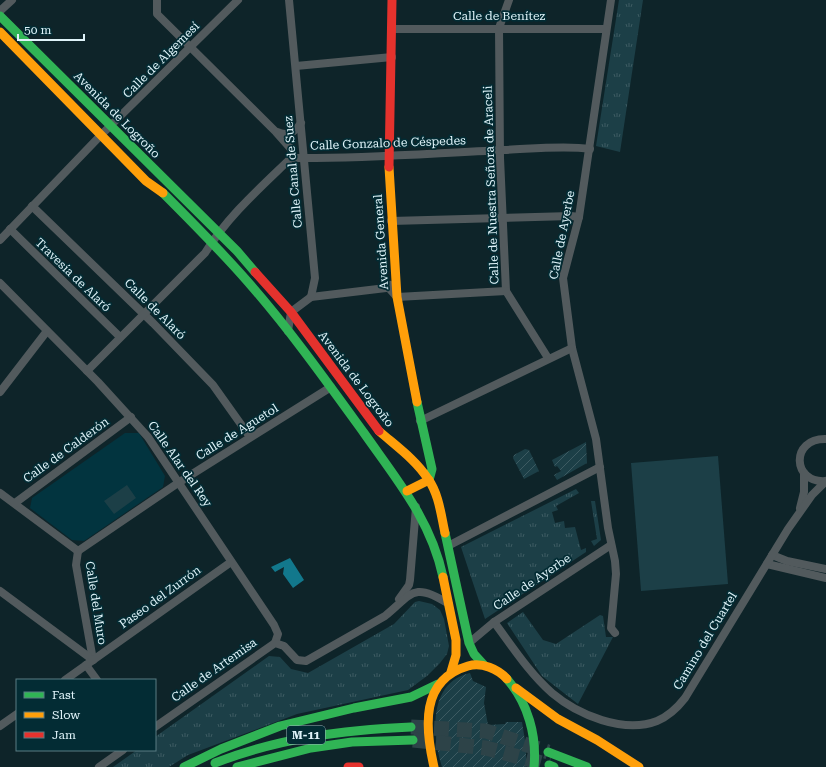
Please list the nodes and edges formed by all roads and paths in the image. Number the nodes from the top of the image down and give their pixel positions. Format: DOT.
graph roads {
  1 [pos="12,0"];
  2 [pos="157,0"];
  3 [pos="238,0"];
  4 [pos="289,0"];
  5 [pos="392,0"];
  6 [pos="509,0"];
  7 [pos="611,0"];
  8 [pos="0,11"];
  9 [pos="0,16"];
  10 [pos="499,28"];
  11 [pos="391,29"];
  12 [pos="606,29"];
  13 [pos="0,32"];
  14 [pos="191,48"];
  15 [pos="392,57"];
  16 [pos="296,66"];
  17 [pos="302,124"];
  18 [pos="111,126"];
  19 [pos="276,132"];
  20 [pos="101,135"];
  21 [pos="590,148"];
  22 [pos="500,150"];
  23 [pos="388,156"];
  24 [pos="291,158"];
  25 [pos="305,158"];
  26 [pos="32,206"];
  27 [pos="579,217"];
  28 [pos="502,218"];
  29 [pos="391,221"];
  30 [pos="10,230"];
  31 [pos="218,231"];
  32 [pos="0,240"];
  33 [pos="212,242"];
  34 [pos="395,273"];
  35 [pos="0,283"];
  36 [pos="388,287"];
  37 [pos="506,291"];
  38 [pos="311,297"];
  39 [pos="397,297"];
  40 [pos="291,312"];
  41 [pos="144,314"];
  42 [pos="47,331"];
  43 [pos="288,331"];
  44 [pos="120,337"];
  45 [pos="572,348"];
  46 [pos="548,358"];
  47 [pos="87,371"];
  48 [pos="331,387"];
  49 [pos="0,392"];
  50 [pos="131,418"];
  51 [pos="420,421"];
  52 [pos="826,435"];
  53 [pos="250,437"];
  54 [pos="822,439"];
  55 [pos="400,462"];
  56 [pos="600,467"];
  57 [pos="804,473"];
  58 [pos="429,480"];
  59 [pos="826,481"];
  60 [pos="178,483"];
  61 [pos="407,491"];
  62 [pos="0,492"];
  63 [pos="15,503"];
  64 [pos="416,506"];
  65 [pos="798,514"];
  66 [pos="611,545"];
  67 [pos="448,546"];
  68 [pos="78,551"];
  69 [pos="772,555"];
  70 [pos="230,562"];
  71 [pos="767,564"];
  72 [pos="826,569"];
  73 [pos="826,578"];
  74 [pos="0,591"];
  75 [pos="449,604"];
  76 [pos="391,612"];
  77 [pos="494,622"];
  78 [pos="615,633"];
  79 [pos="469,642"];
  80 [pos="275,643"];
  81 [pos="90,663"];
  82 [pos="484,665"];
  83 [pos="451,672"];
  84 [pos="66,679"];
  85 [pos="97,679"];
  86 [pos="438,684"];
  87 [pos="516,688"];
  88 [pos="16,715"];
  89 [pos="0,726"];
  90 [pos="156,726"];
  91 [pos="411,727"];
  92 [pos="413,740"];
  93 [pos="122,751"];
  94 [pos="548,752"];
  95 [pos="99,767"];
  96 [pos="184,767"];
  97 [pos="205,767"];
  98 [pos="237,767"];
  99 [pos="348,767"];
  100 [pos="359,767"];
  101 [pos="434,767"];
  102 [pos="534,767"];
  103 [pos="587,767"];
  104 [pos="639,767"];
  1 -- 8 [label="street"];
  2 -- 14 [label="street"];
  3 -- 14 [label="street, Calle de Algemesí"];
  4 -- 16 [label="street, Calle Canal de Suez"];
  5 -- 11 [label="main road, Avenida General"];
  6 -- 10 [label="street, Calle de Nuestra Señora de Araceli"];
  7 -- 12 [label="street, Calle de Ayerbe"];
  9 -- 18 [label="main road, Avenida de Logroño"];
  10 -- 11 [label="street, Calle de Benítez"];
  10 -- 12 [label="street, Calle de Benítez"];
  10 -- 22 [label="street, Calle de Nuestra Señora de Araceli"];
  11 -- 15 [label="main road, Avenida General"];
  12 -- 21 [label="street, Calle de Ayerbe"];
  13 -- 20 [label="main road, Avenida de Logroño"];
  14 -- 18 [label="street, Calle de Algemesí"];
  14 -- 19 [label="street"];
  15 -- 16 [label="street"];
  15 -- 23 [label="main road, Avenida General"];
  16 -- 17 [label="street, Calle Canal de Suez"];
  17 -- 19 [label="street"];
  17 -- 25 [label="street, Calle Canal de Suez"];
  18 -- 20 [label="street, Calle de Algemesí"];
  18 -- 31 [label="main road, Avenida de Logroño"];
  19 -- 24 [label="street"];
  20 -- 26 [label="street, Calle de Algemesí"];
  20 -- 33 [label="main road, Avenida de Logroño"];
  21 -- 22 [label="street, Calle Gonzalo de Céspedes"];
  21 -- 27 [label="street, Calle de Ayerbe"];
  22 -- 23 [label="street, Calle Gonzalo de Céspedes"];
  22 -- 28 [label="street, Calle de Nuestra Señora de Araceli"];
  23 -- 25 [label="street, Calle Gonzalo de Céspedes"];
  23 -- 29 [label="main road, Avenida General"];
  24 -- 25 [label="street, Calle Gonzalo de Céspedes"];
  24 -- 31 [label="street"];
  25 -- 38 [label="street, Calle Canal de Suez"];
  26 -- 30 [label="street, Calle de Algemesí"];
  26 -- 41 [label="street, Calle de Alaró"];
  27 -- 28 [label="street"];
  27 -- 45 [label="street, Calle de Ayerbe"];
  28 -- 29 [label="street"];
  28 -- 37 [label="street, Calle de Nuestra Señora de Araceli"];
  29 -- 34 [label="main road, Avenida General"];
  30 -- 32 [label="street, Calle de Algemesí"];
  30 -- 44 [label="street, Travesía de Alaró"];
  31 -- 33 [label="street"];
  31 -- 40 [label="main road, Avenida de Logroño"];
  33 -- 41 [label="street"];
  33 -- 43 [label="main road, Avenida de Logroño"];
  34 -- 36 [label="street"];
  34 -- 39 [label="main road, Avenida General"];
  35 -- 42 [label="street, Calle Alar del Rey"];
  36 -- 38 [label="street"];
  36 -- 39 [label="street"];
  37 -- 39 [label="street"];
  37 -- 46 [label="street, Calle de Nuestra Señora de Araceli"];
  38 -- 40 [label="street"];
  39 -- 51 [label="main road, Avenida General"];
  40 -- 43 [label="street"];
  40 -- 55 [label="main road, Avenida de Logroño"];
  41 -- 44 [label="street"];
  41 -- 53 [label="street, Calle de Alaró"];
  42 -- 47 [label="street, Calle Alar del Rey"];
  42 -- 49 [label="street"];
  43 -- 48 [label="main road, Avenida de Logroño"];
  44 -- 47 [label="street"];
  45 -- 46 [label="street"];
  45 -- 56 [label="street, Calle de Ayerbe"];
  46 -- 51 [label="street"];
  47 -- 50 [label="street, Calle Alar del Rey"];
  48 -- 53 [label="street, Calle de Aguetol"];
  48 -- 55 [label="main road, Avenida de Logroño"];
  50 -- 60 [label="street, Calle Alar del Rey"];
  50 -- 63 [label="street, Calle de Calderón"];
  51 -- 58 [label="main road, Avenida General"];
  52 -- 54 [label="street"];
  53 -- 60 [label="street, Calle de Aguetol"];
  54 -- 57 [label="street, Camino del Cuartel"];
  55 -- 58 [label="main road, Avenida de Logroño"];
  55 -- 61 [label="main road, Avenida de Logroño"];
  56 -- 66 [label="street, Calle de Ayerbe"];
  56 -- 67 [label="street"];
  57 -- 59 [label="street"];
  57 -- 65 [label="street, Camino del Cuartel"];
  58 -- 61 [label="main road"];
  58 -- 67 [label="main road, Avenida de Logroño"];
  59 -- 65 [label="street, Camino del Cuartel"];
  60 -- 68 [label="street, Calle de Aguetol"];
  60 -- 70 [label="street, Calle Alar del Rey"];
  61 -- 64 [label="main road, Avenida de Logroño"];
  62 -- 63 [label="street, Calle del Muro"];
  63 -- 68 [label="street, Calle del Muro"];
  64 -- 75 [label="main road, Avenida de Logroño"];
  64 -- 76 [label="street, Calle de Artemisa"];
  65 -- 69 [label="street, Camino del Cuartel"];
  66 -- 77 [label="street, Calle de Ayerbe"];
  66 -- 78 [label="street, Calle de Ayerbe"];
  67 -- 79 [label="main road, Avenida de Logroño"];
  68 -- 81 [label="street, Calle del Muro"];
  69 -- 71 [label="street, Camino del Cuartel"];
  69 -- 72 [label="street"];
  70 -- 80 [label="street, Calle Alar del Rey"];
  70 -- 81 [label="street, Paseo del Zurrón"];
  71 -- 73 [label="street"];
  71 -- 77 [label="street, Camino del Cuartel"];
  74 -- 81 [label="street"];
  75 -- 76 [label="street, Calle de Artemisa"];
  75 -- 83 [label="main road, Avenida de Logroño"];
  76 -- 80 [label="street, Calle de Artemisa"];
  77 -- 79 [label="street, Calle de Ayerbe"];
  79 -- 82 [label="main road, Avenida de Logroño"];
  80 -- 90 [label="street, Calle de Artemisa"];
  81 -- 84 [label="street, Paseo del Zurrón"];
  81 -- 85 [label="street, Calle del Muro"];
  82 -- 83 [label="main road"];
  82 -- 87 [label="main road"];
  83 -- 86 [label="main road"];
  86 -- 96 [label="main road"];
  86 -- 101 [label="main road"];
  87 -- 102 [label="main road"];
  87 -- 104 [label="main road"];
  88 -- 89 [label="street"];
  91 -- 97 [label="main road, M-11"];
  92 -- 98 [label="main road, M-11"];
  93 -- 95 [label="street"];
  94 -- 103 [label="main road"];
  99 -- 100 [label="main road"];
}
